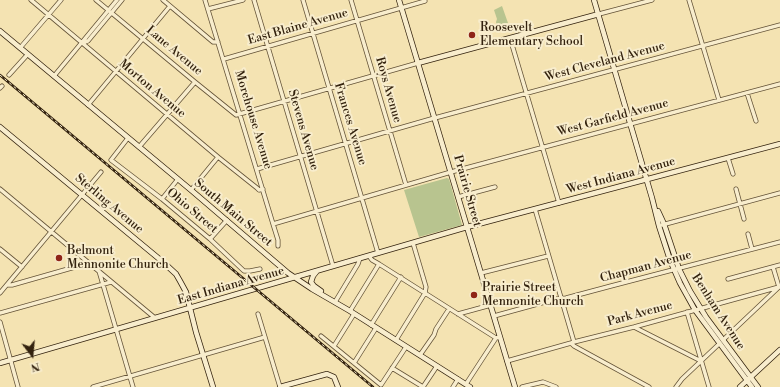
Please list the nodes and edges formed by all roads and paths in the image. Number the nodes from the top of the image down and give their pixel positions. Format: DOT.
graph roads {
  1 [pos="31,0"];
  2 [pos="61,0"];
  3 [pos="96,0"];
  4 [pos="117,0"];
  5 [pos="122,0"];
  6 [pos="163,0"];
  7 [pos="205,0"];
  8 [pos="243,0"];
  9 [pos="254,0"];
  10 [pos="303,0"];
  11 [pos="351,0"];
  12 [pos="399,0"];
  13 [pos="594,0"];
  14 [pos="652,0"];
  15 [pos="689,0"];
  16 [pos="425,1"];
  17 [pos="170,6"];
  18 [pos="402,8"];
  19 [pos="208,9"];
  20 [pos="110,11"];
  21 [pos="598,14"];
  22 [pos="48,15"];
  23 [pos="357,21"];
  24 [pos="780,25"];
  25 [pos="0,31"];
  26 [pos="312,34"];
  27 [pos="510,38"];
  28 [pos="143,39"];
  29 [pos="218,42"];
  30 [pos="82,43"];
  31 [pos="268,46"];
  32 [pos="703,46"];
  33 [pos="20,48"];
  34 [pos="28,54"];
  35 [pos="224,59"];
  36 [pos="418,63"];
  37 [pos="614,69"];
  38 [pos="116,72"];
  39 [pos="9,75"];
  40 [pos="373,75"];
  41 [pos="54,76"];
  42 [pos="195,82"];
  43 [pos="780,84"];
  44 [pos="328,88"];
  45 [pos="526,93"];
  46 [pos="747,93"];
  47 [pos="719,100"];
  48 [pos="284,101"];
  49 [pos="88,105"];
  50 [pos="167,114"];
  51 [pos="240,114"];
  52 [pos="435,118"];
  53 [pos="756,121"];
  54 [pos="631,124"];
  55 [pos="0,127"];
  56 [pos="389,130"];
  57 [pos="128,138"];
  58 [pos="346,143"];
  59 [pos="780,144"];
  60 [pos="139,147"];
  61 [pos="543,148"];
  62 [pos="300,156"];
  63 [pos="218,157"];
  64 [pos="728,158"];
  65 [pos="257,169"];
  66 [pos="101,172"];
  67 [pos="451,172"];
  68 [pos="733,174"];
  69 [pos="178,179"];
  70 [pos="647,179"];
  71 [pos="406,185"];
  72 [pos="495,187"];
  73 [pos="0,189"];
  74 [pos="263,189"];
  75 [pos="736,189"];
  76 [pos="191,190"];
  77 [pos="780,193"];
  78 [pos="82,195"];
  79 [pos="458,197"];
  80 [pos="362,198"];
  81 [pos="162,199"];
  82 [pos="559,203"];
  83 [pos="740,204"];
  84 [pos="535,209"];
  85 [pos="317,211"];
  86 [pos="744,219"];
  87 [pos="227,220"];
  88 [pos="274,224"];
  89 [pos="661,225"];
  90 [pos="467,227"];
  91 [pos="51,232"];
  92 [pos="748,234"];
  93 [pos="210,239"];
  94 [pos="780,242"];
  95 [pos="413,243"];
  96 [pos="278,246"];
  97 [pos="0,249"];
  98 [pos="752,250"];
  99 [pos="378,253"];
  100 [pos="369,256"];
  101 [pos="548,256"];
  102 [pos="360,258"];
  103 [pos="89,263"];
  104 [pos="379,264"];
  105 [pos="780,265"];
  106 [pos="333,266"];
  107 [pos="22,267"];
  108 [pos="773,267"];
  109 [pos="260,268"];
  110 [pos="676,269"];
  111 [pos="99,271"];
  112 [pos="318,272"];
  113 [pos="481,274"];
  114 [pos="401,277"];
  115 [pos="295,278"];
  116 [pos="728,279"];
  117 [pos="111,282"];
  118 [pos="102,284"];
  119 [pos="7,285"];
  120 [pos="779,287"];
  121 [pos="0,293"];
  122 [pos="425,293"];
  123 [pos="326,297"];
  124 [pos="561,299"];
  125 [pos="335,302"];
  126 [pos="491,305"];
  127 [pos="190,308"];
  128 [pos="701,308"];
  129 [pos="449,309"];
  130 [pos="695,310"];
  131 [pos="687,312"];
  132 [pos="0,313"];
  133 [pos="352,313"];
  134 [pos="258,314"];
  135 [pos="458,314"];
  136 [pos="494,316"];
  137 [pos="155,318"];
  138 [pos="0,322"];
  139 [pos="374,326"];
  140 [pos="634,327"];
  141 [pos="116,330"];
  142 [pos="321,336"];
  143 [pos="265,337"];
  144 [pos="498,337"];
  145 [pos="396,340"];
  146 [pos="721,342"];
  147 [pos="572,343"];
  148 [pos="334,346"];
  149 [pos="406,347"];
  150 [pos="780,350"];
  151 [pos="202,355"];
  152 [pos="420,355"];
  153 [pos="11,360"];
  154 [pos="507,361"];
  155 [pos="701,361"];
  156 [pos="0,363"];
  157 [pos="354,363"];
  158 [pos="437,366"];
  159 [pos="392,368"];
  160 [pos="130,376"];
  161 [pos="458,379"];
  162 [pos="749,379"];
  163 [pos="468,386"];
  164 [pos="644,386"];
  165 [pos="18,387"];
  166 [pos="93,387"];
  167 [pos="133,387"];
  168 [pos="213,387"];
  169 [pos="280,387"];
  170 [pos="338,387"];
  171 [pos="423,387"];
  172 [pos="453,387"];
  173 [pos="515,387"];
  174 [pos="522,387"];
  175 [pos="556,387"];
  176 [pos="649,387"];
  177 [pos="676,387"];
  178 [pos="709,387"];
  179 [pos="740,387"];
  180 [pos="752,387"];
  181 [pos="758,387"];
  1 -- 22 [label="street, Morton Avenue"];
  2 -- 22 [label="street"];
  3 -- 20 [label="street, Lane Avenue"];
  4 -- 20 [label="street"];
  5 -- 20 [label="street"];
  6 -- 17 [label="street"];
  7 -- 19 [label="street, Morehouse Avenue"];
  8 -- 19 [label="street"];
  9 -- 31 [label="street, Stevens Avenue"];
  10 -- 26 [label="street, Frances Avenue"];
  11 -- 23 [label="street, Roys Avenue"];
  12 -- 18 [label="main road, Prairie Street"];
  13 -- 21 [label="main road, Benham Avenue"];
  14 -- 21 [label="street"];
  15 -- 32 [label="street"];
  16 -- 18 [label="street, East Blaine Avenue"];
  17 -- 28 [label="street"];
  17 -- 29 [label="street"];
  18 -- 23 [label="street, East Blaine Avenue"];
  18 -- 36 [label="main road, Prairie Street"];
  19 -- 29 [label="street, Morehouse Avenue"];
  20 -- 28 [label="street, Lane Avenue"];
  20 -- 30 [label="street"];
  21 -- 27 [label="main road"];
  21 -- 37 [label="main road, Benham Avenue"];
  22 -- 30 [label="street, Morton Avenue"];
  22 -- 33 [label="street"];
  23 -- 26 [label="street, East Blaine Avenue"];
  23 -- 40 [label="street, Roys Avenue"];
  24 -- 32 [label="street, West Cleveland Avenue"];
  25 -- 33 [label="main road, South Main Street"];
  26 -- 31 [label="street, East Blaine Avenue"];
  26 -- 44 [label="street, Frances Avenue"];
  27 -- 36 [label="main road"];
  27 -- 45 [label="street"];
  28 -- 38 [label="street"];
  28 -- 42 [label="street, Lane Avenue"];
  29 -- 35 [label="street, Morehouse Avenue"];
  30 -- 38 [label="street, Morton Avenue"];
  30 -- 41 [label="street"];
  31 -- 35 [label="street, East Blaine Avenue"];
  31 -- 48 [label="street, Stevens Avenue"];
  32 -- 37 [label="street, West Cleveland Avenue"];
  32 -- 47 [label="street"];
  33 -- 34 [label="main road, South Main Street"];
  34 -- 39 [label="street"];
  34 -- 41 [label="main road, South Main Street"];
  35 -- 51 [label="street, Morehouse Avenue"];
  36 -- 40 [label="street"];
  36 -- 52 [label="main road, Prairie Street"];
  37 -- 45 [label="street, West Cleveland Avenue"];
  37 -- 54 [label="main road, Benham Avenue"];
  38 -- 49 [label="street"];
  38 -- 50 [label="street, Morton Avenue"];
  40 -- 44 [label="street"];
  40 -- 56 [label="street, Roys Avenue"];
  41 -- 49 [label="main road, South Main Street"];
  42 -- 50 [label="street"];
  42 -- 51 [label="street, Lane Avenue"];
  43 -- 46 [label="street, West Garfield Avenue"];
  44 -- 48 [label="street"];
  44 -- 58 [label="street, Frances Avenue"];
  45 -- 52 [label="street, West Cleveland Avenue"];
  45 -- 61 [label="street"];
  46 -- 47 [label="street, West Garfield Avenue"];
  46 -- 53 [label="street"];
  47 -- 54 [label="street, West Garfield Avenue"];
  48 -- 51 [label="street"];
  48 -- 62 [label="street, Stevens Avenue"];
  49 -- 57 [label="main road, South Main Street"];
  50 -- 60 [label="street"];
  50 -- 63 [label="street, Morton Avenue"];
  51 -- 65 [label="street, Morehouse Avenue"];
  52 -- 56 [label="street, West Cleveland Avenue"];
  52 -- 67 [label="main road, Prairie Street"];
  54 -- 61 [label="street, West Garfield Avenue"];
  54 -- 70 [label="main road, Benham Avenue"];
  55 -- 78 [label="main road, Sterling Avenue"];
  56 -- 58 [label="street, West Cleveland Avenue"];
  56 -- 71 [label="street, Roys Avenue"];
  57 -- 60 [label="main road, South Main Street"];
  57 -- 81 [label="street, Ohio Street"];
  58 -- 62 [label="street, West Cleveland Avenue"];
  58 -- 80 [label="street, Frances Avenue"];
  59 -- 64 [label="main road, West Indiana Avenue"];
  60 -- 69 [label="main road, South Main Street"];
  61 -- 67 [label="street, West Garfield Avenue"];
  61 -- 82 [label="street"];
  62 -- 65 [label="street, West Cleveland Avenue"];
  62 -- 85 [label="street, Stevens Avenue"];
  63 -- 74 [label="street, Morton Avenue"];
  63 -- 76 [label="street"];
  64 -- 68 [label="street"];
  64 -- 70 [label="main road, West Indiana Avenue"];
  65 -- 74 [label="street, Morehouse Avenue"];
  66 -- 78 [label="street"];
  67 -- 71 [label="street, West Garfield Avenue"];
  67 -- 79 [label="main road, Prairie Street"];
  69 -- 76 [label="main road, South Main Street"];
  69 -- 81 [label="street"];
  70 -- 82 [label="main road, West Indiana Avenue"];
  70 -- 89 [label="main road, Benham Avenue"];
  71 -- 80 [label="street, West Garfield Avenue"];
  72 -- 79 [label="street"];
  73 -- 91 [label="street"];
  74 -- 88 [label="street, Morehouse Avenue"];
  75 -- 83 [label="street"];
  76 -- 87 [label="main road, South Main Street"];
  77 -- 83 [label="street"];
  78 -- 91 [label="street"];
  78 -- 127 [label="main road, Sterling Avenue"];
  79 -- 90 [label="main road, Prairie Street"];
  80 -- 85 [label="street, West Garfield Avenue"];
  80 -- 99 [label="street, Frances Avenue"];
  81 -- 93 [label="street, Ohio Street"];
  82 -- 84 [label="main road, West Indiana Avenue"];
  83 -- 86 [label="street"];
  83 -- 89 [label="street"];
  84 -- 90 [label="main road, West Indiana Avenue"];
  84 -- 101 [label="street"];
  85 -- 88 [label="street, West Garfield Avenue"];
  85 -- 106 [label="street, Stevens Avenue"];
  87 -- 93 [label="street"];
  87 -- 115 [label="main road, South Main Street"];
  88 -- 96 [label="street, Morehouse Avenue"];
  89 -- 110 [label="main road, Benham Avenue"];
  90 -- 95 [label="main road, East Indiana Avenue"];
  90 -- 113 [label="main road, Prairie Street"];
  91 -- 103 [label="street"];
  91 -- 107 [label="street"];
  92 -- 98 [label="street"];
  93 -- 109 [label="street, Ohio Street"];
  94 -- 98 [label="street, Chapman Avenue"];
  95 -- 99 [label="main road, East Indiana Avenue"];
  95 -- 122 [label="street"];
  97 -- 107 [label="street"];
  98 -- 110 [label="street, Chapman Avenue"];
  99 -- 100 [label="main road, East Indiana Avenue"];
  100 -- 102 [label="main road, East Indiana Avenue"];
  100 -- 104 [label="street"];
  101 -- 113 [label="street"];
  101 -- 124 [label="street"];
  102 -- 106 [label="main road, East Indiana Avenue"];
  102 -- 125 [label="street"];
  103 -- 111 [label="street"];
  103 -- 119 [label="street"];
  104 -- 114 [label="street"];
  104 -- 133 [label="street"];
  105 -- 108 [label="street"];
  106 -- 112 [label="main road, East Indiana Avenue"];
  107 -- 119 [label="street"];
  108 -- 116 [label="street"];
  108 -- 120 [label="street"];
  110 -- 124 [label="street, Chapman Avenue"];
  110 -- 128 [label="main road, Benham Avenue"];
  110 -- 130 [label="main road, Benham Avenue"];
  111 -- 117 [label="street"];
  111 -- 118 [label="street"];
  112 -- 115 [label="main road, East Indiana Avenue"];
  112 -- 123 [label="main road"];
  113 -- 126 [label="main road, Prairie Street"];
  114 -- 122 [label="street"];
  114 -- 139 [label="street"];
  115 -- 123 [label="main road, South Main Street"];
  115 -- 127 [label="main road, East Indiana Avenue"];
  117 -- 118 [label="street"];
  117 -- 137 [label="street"];
  118 -- 132 [label="street"];
  118 -- 141 [label="street"];
  119 -- 121 [label="street"];
  120 -- 128 [label="street, Park Avenue"];
  120 -- 146 [label="street"];
  122 -- 129 [label="street"];
  122 -- 145 [label="street"];
  123 -- 125 [label="main road, South Main Street"];
  124 -- 136 [label="street, Chapman Avenue"];
  124 -- 147 [label="street"];
  125 -- 133 [label="main road, South Main Street"];
  126 -- 135 [label="street"];
  126 -- 136 [label="main road, Prairie Street"];
  127 -- 137 [label="main road, East Indiana Avenue"];
  127 -- 151 [label="main road, Sterling Avenue"];
  128 -- 130 [label="street, Park Avenue"];
  128 -- 146 [label="main road, Benham Avenue"];
  129 -- 135 [label="street"];
  129 -- 152 [label="street"];
  130 -- 131 [label="street, Park Avenue"];
  130 -- 146 [label="main road, Benham Avenue"];
  131 -- 140 [label="street, Park Avenue"];
  131 -- 155 [label="street"];
  133 -- 139 [label="main road, South Main Street"];
  133 -- 148 [label="street"];
  134 -- 143 [label="street"];
  135 -- 144 [label="street"];
  136 -- 144 [label="main road, Prairie Street"];
  137 -- 141 [label="main road, East Indiana Avenue"];
  138 -- 153 [label="street"];
  139 -- 145 [label="main road, South Main Street"];
  139 -- 157 [label="street"];
  140 -- 147 [label="street, Park Avenue"];
  140 -- 155 [label="street"];
  141 -- 153 [label="main road, East Indiana Avenue"];
  141 -- 160 [label="street"];
  142 -- 148 [label="street"];
  143 -- 151 [label="street"];
  143 -- 169 [label="street"];
  144 -- 154 [label="main road, Prairie Street"];
  144 -- 163 [label="street"];
  145 -- 149 [label="main road, South Main Street"];
  146 -- 155 [label="street"];
  146 -- 162 [label="main road, Benham Avenue"];
  147 -- 154 [label="street, Park Avenue"];
  147 -- 164 [label="street"];
  148 -- 157 [label="street"];
  149 -- 152 [label="main road, South Main Street"];
  149 -- 159 [label="street"];
  150 -- 162 [label="main road"];
  151 -- 160 [label="street"];
  151 -- 168 [label="main road, Sterling Avenue"];
  152 -- 158 [label="main road, South Main Street"];
  153 -- 156 [label="main road, East Indiana Avenue"];
  153 -- 165 [label="street"];
  154 -- 173 [label="main road, Prairie Street"];
  155 -- 177 [label="street"];
  155 -- 178 [label="street"];
  157 -- 159 [label="street"];
  158 -- 161 [label="main road, South Main Street"];
  158 -- 171 [label="street"];
  159 -- 171 [label="street"];
  160 -- 166 [label="street"];
  160 -- 167 [label="street"];
  161 -- 163 [label="main road, South Main Street"];
  161 -- 172 [label="street"];
  162 -- 179 [label="main road"];
  162 -- 180 [label="main road, Benham Avenue"];
  162 -- 181 [label="main road, Benham Avenue"];
  164 -- 176 [label="street"];
  169 -- 170 [label="main road"];
  174 -- 175 [label="street"];
}
